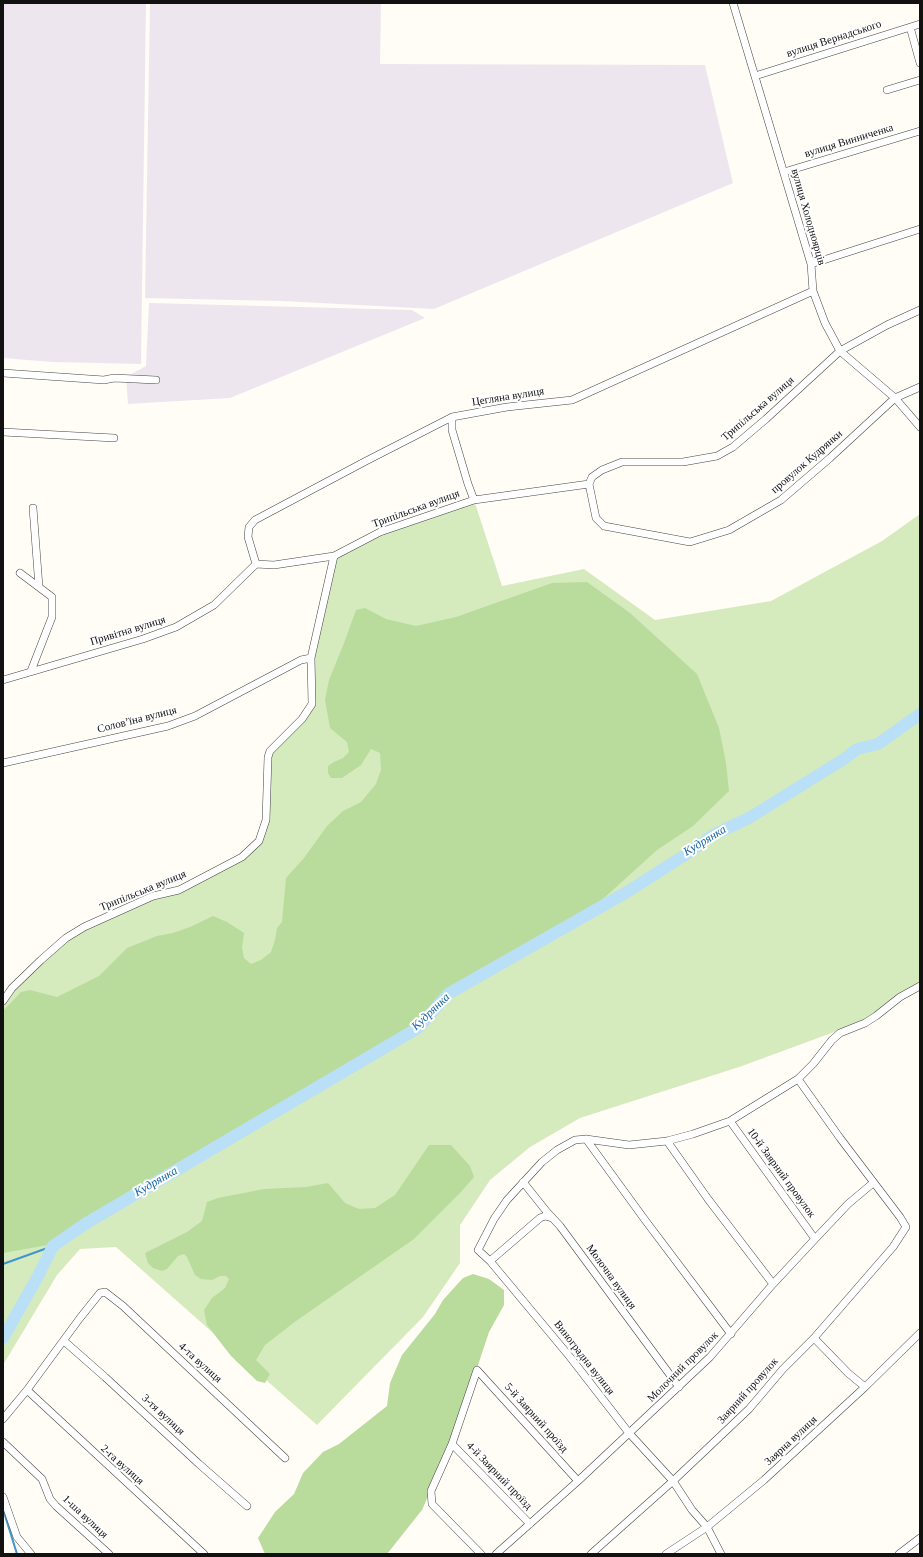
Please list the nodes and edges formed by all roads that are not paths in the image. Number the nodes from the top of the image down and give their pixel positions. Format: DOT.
graph roads {
  1 [pos="732,3"];
  2 [pos="920,24"];
  3 [pos="910,27"];
  4 [pos="920,63"];
  5 [pos="755,76"];
  6 [pos="920,80"];
  7 [pos="887,90"];
  8 [pos="920,131"];
  9 [pos="784,172"];
  10 [pos="920,229"];
  11 [pos="812,264"];
  12 [pos="813,291"];
  13 [pos="920,310"];
  14 [pos="840,351"];
  15 [pos="3,373"];
  16 [pos="156,380"];
  17 [pos="920,387"];
  18 [pos="895,398"];
  19 [pos="452,418"];
  20 [pos="920,427"];
  21 [pos="3,432"];
  22 [pos="114,438"];
  23 [pos="589,484"];
  24 [pos="474,500"];
  25 [pos="33,508"];
  26 [pos="334,556"];
  27 [pos="256,564"];
  28 [pos="20,573"];
  29 [pos="39,587"];
  30 [pos="311,658"];
  31 [pos="31,671"];
  32 [pos="3,680"];
  33 [pos="3,763"];
  34 [pos="920,986"];
  35 [pos="3,1001"];
  36 [pos="798,1079"];
  37 [pos="730,1121"];
  38 [pos="586,1139"];
  39 [pos="667,1141"];
  40 [pos="523,1182"];
  41 [pos="872,1183"];
  42 [pos="552,1218"];
  43 [pos="815,1239"];
  44 [pos="490,1261"];
  45 [pos="773,1284"];
  46 [pos="920,1333"];
  47 [pos="731,1334"];
  48 [pos="814,1338"];
  49 [pos="64,1341"];
  50 [pos="679,1387"];
  51 [pos="865,1387"];
  52 [pos="27,1390"];
  53 [pos="3,1419"];
  54 [pos="629,1433"];
  55 [pos="3,1442"];
  56 [pos="452,1444"];
  57 [pos="285,1458"];
  58 [pos="578,1481"];
  59 [pos="673,1481"];
  60 [pos="3,1497"];
  61 [pos="247,1506"];
  62 [pos="530,1524"];
  63 [pos="707,1527"];
  64 [pos="920,1538"];
  65 [pos="678,1551"];
  66 [pos="32,1554"];
  67 [pos="109,1554"];
  68 [pos="204,1554"];
  69 [pos="481,1554"];
  70 [pos="496,1554"];
  71 [pos="591,1554"];
  72 [pos="666,1554"];
  73 [pos="721,1554"];
  74 [pos="899,1554"];
  1 -- 5 [label="street, вулиця Холодноярців"];
  2 -- 3 [label="street, вулиця Вернадського"];
  3 -- 4 [label="street"];
  3 -- 5 [label="street, вулиця Вернадського"];
  5 -- 9 [label="street, вулиця Холодноярців"];
  6 -- 7 [label="street"];
  8 -- 9 [label="street, вулиця Винниченка"];
  9 -- 11 [label="street, вулиця Холодноярців"];
  10 -- 11 [label="street"];
  11 -- 12 [label="street, вулиця Холодноярців"];
  12 -- 14 [label="street, вулиця Холодноярців"];
  12 -- 19 [label="street, Цегляна вулиця"];
  13 -- 14 [label="street, Трипільська вулиця"];
  14 -- 18 [label="street, вулиця Холодноярців"];
  14 -- 23 [label="street, Трипільська вулиця"];
  15 -- 16 [label="street"];
  17 -- 18 [label="street, провулок Кудрянки"];
  18 -- 20 [label="street, вулиця Холодноярців"];
  18 -- 23 [label="street, провулок Кудрянки"];
  19 -- 24 [label="street"];
  19 -- 27 [label="street, Цегляна вулиця"];
  21 -- 22 [label="street"];
  23 -- 24 [label="street, Трипільська вулиця"];
  24 -- 26 [label="street, Трипільська вулиця"];
  25 -- 29 [label="street"];
  26 -- 27 [label="street"];
  26 -- 30 [label="street, Трипільська вулиця"];
  27 -- 31 [label="street, Привітна вулиця"];
  28 -- 29 [label="street"];
  29 -- 31 [label="street"];
  30 -- 33 [label="street, Соловʼїна вулиця"];
  30 -- 35 [label="street, Трипільська вулиця"];
  31 -- 32 [label="street, Привітна вулиця"];
  34 -- 36 [label="street"];
  36 -- 37 [label="street"];
  36 -- 41 [label="street"];
  37 -- 39 [label="street"];
  37 -- 43 [label="street, 10-й Заярний провулок"];
  38 -- 39 [label="street"];
  38 -- 40 [label="street"];
  38 -- 47 [label="street"];
  39 -- 45 [label="street"];
  40 -- 42 [label="street, Молочна вулиця"];
  40 -- 44 [label="street, Виноградна вулиця"];
  41 -- 43 [label="street, Молочний провулок"];
  41 -- 48 [label="street, Заярний провулок"];
  42 -- 44 [label="street"];
  42 -- 50 [label="street, Молочна вулиця"];
  43 -- 45 [label="street, Молочний провулок"];
  44 -- 54 [label="street, Виноградна вулиця"];
  45 -- 47 [label="street, Молочний провулок"];
  46 -- 51 [label="street, Заярна вулиця"];
  47 -- 50 [label="street, Молочний провулок"];
  48 -- 51 [label="street"];
  48 -- 59 [label="street, Заярний провулок"];
  49 -- 52 [label="street"];
  49 -- 57 [label="street, 4-та вулиця"];
  49 -- 61 [label="street, 3-тя вулиця"];
  50 -- 54 [label="street, Молочний провулок"];
  51 -- 63 [label="street, Заярна вулиця"];
  52 -- 53 [label="street"];
  52 -- 68 [label="street, 2-га вулиця"];
  54 -- 58 [label="street, Молочний провулок"];
  54 -- 59 [label="street, Виноградна вулиця"];
  55 -- 67 [label="street, 1-ша вулиця"];
  56 -- 58 [label="street, 5-й Заярний проїзд"];
  56 -- 62 [label="street, 4-й Заярний проїзд"];
  56 -- 69 [label="street"];
  58 -- 62 [label="street, Молочний провулок"];
  59 -- 63 [label="street, Виноградна вулиця"];
  59 -- 71 [label="street, Заярний провулок"];
  60 -- 66 [label="street"];
  62 -- 70 [label="street, Молочний провулок"];
  63 -- 65 [label="street, Заярна вулиця"];
  63 -- 73 [label="street, Виноградна вулиця"];
  64 -- 74 [label="street"];
  65 -- 72 [label="street, Заярна вулиця"];
}
